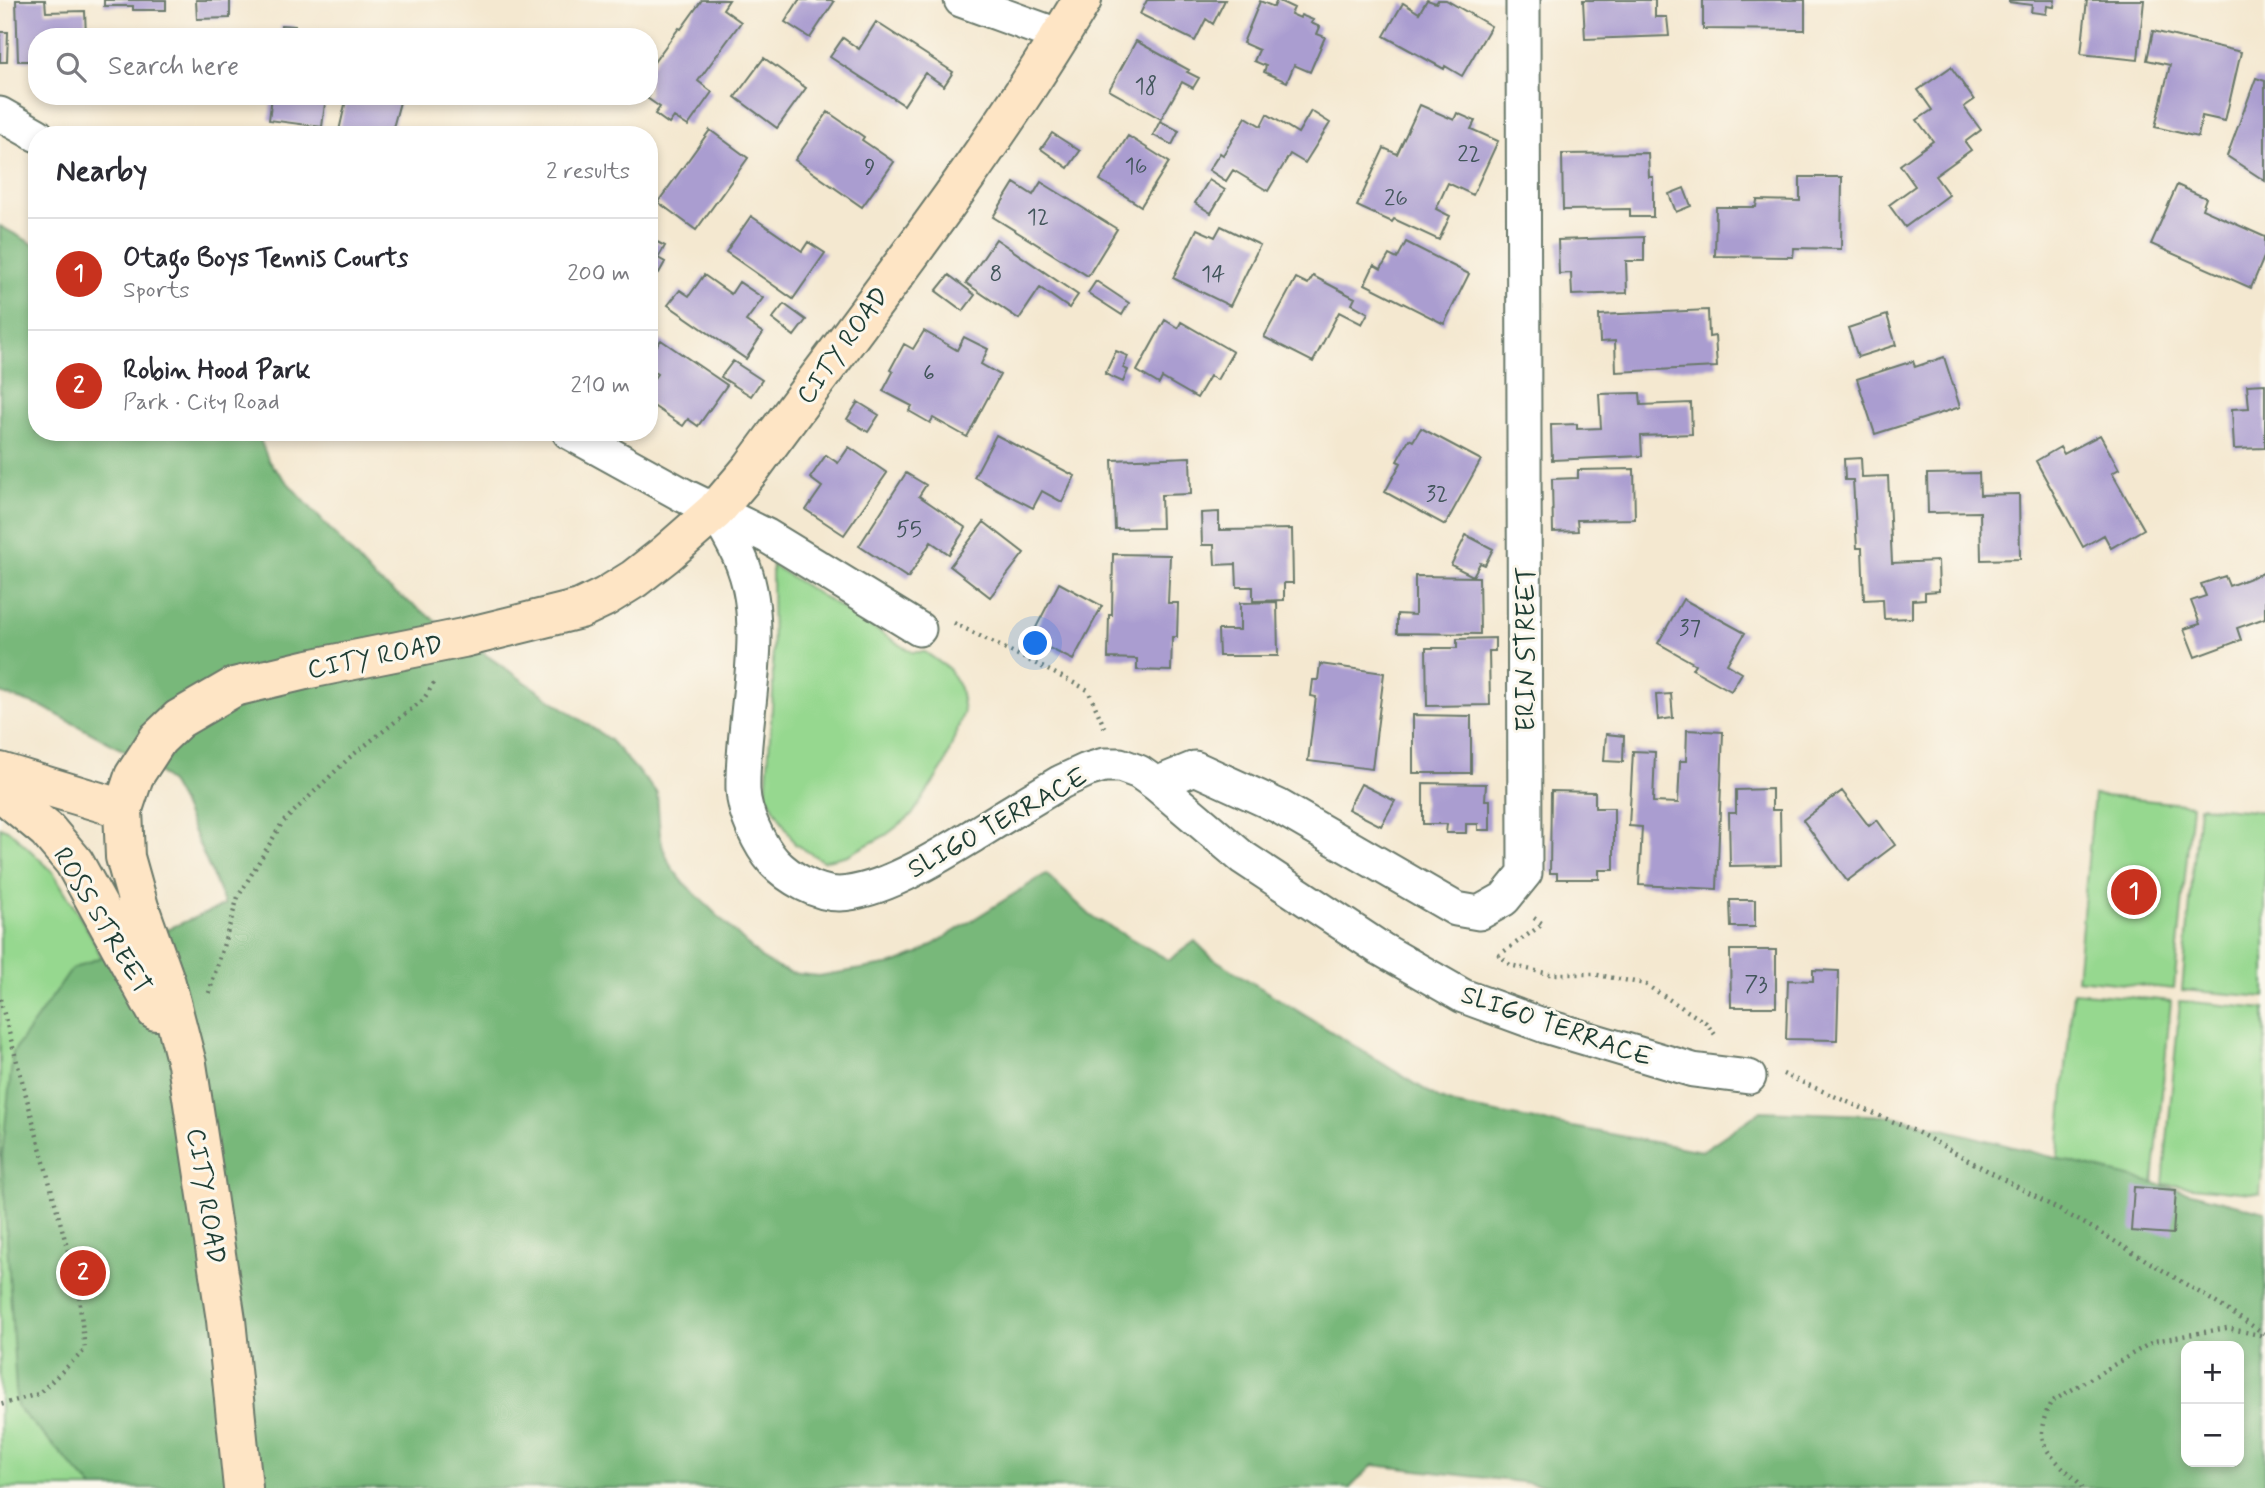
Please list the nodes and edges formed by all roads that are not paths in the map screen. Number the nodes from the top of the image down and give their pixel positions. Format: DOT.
graph roads {
  1 [pos="961,0"];
  2 [pos="1082,0"];
  3 [pos="1523,0"];
  4 [pos="1060,36"];
  5 [pos="0,114"];
  6 [pos="28,130"];
  7 [pos="586,441"];
  8 [pos="715,511"];
  9 [pos="919,629"];
  10 [pos="0,772"];
  11 [pos="1156,784"];
  12 [pos="0,791"];
  13 [pos="123,809"];
  14 [pos="187,1064"];
  15 [pos="1749,1077"];
  16 [pos="243,1488"];
  1 -- 4 [label="street"];
  2 -- 4 [label="street, CITY ROAD"];
  3 -- 11 [label="street, ERIN STREET"];
  4 -- 8 [label="street, CITY ROAD"];
  5 -- 6 [label="street"];
  7 -- 8 [label="street"];
  8 -- 9 [label="street"];
  8 -- 11 [label="street, SLIGO TERRACE"];
  8 -- 13 [label="street, CITY ROAD"];
  10 -- 13 [label="street"];
  11 -- 15 [label="street, SLIGO TERRACE"];
  12 -- 14 [label="street, ROSS STREET"];
  13 -- 14 [label="street, CITY ROAD"];
  14 -- 16 [label="street, CITY ROAD"];
}
